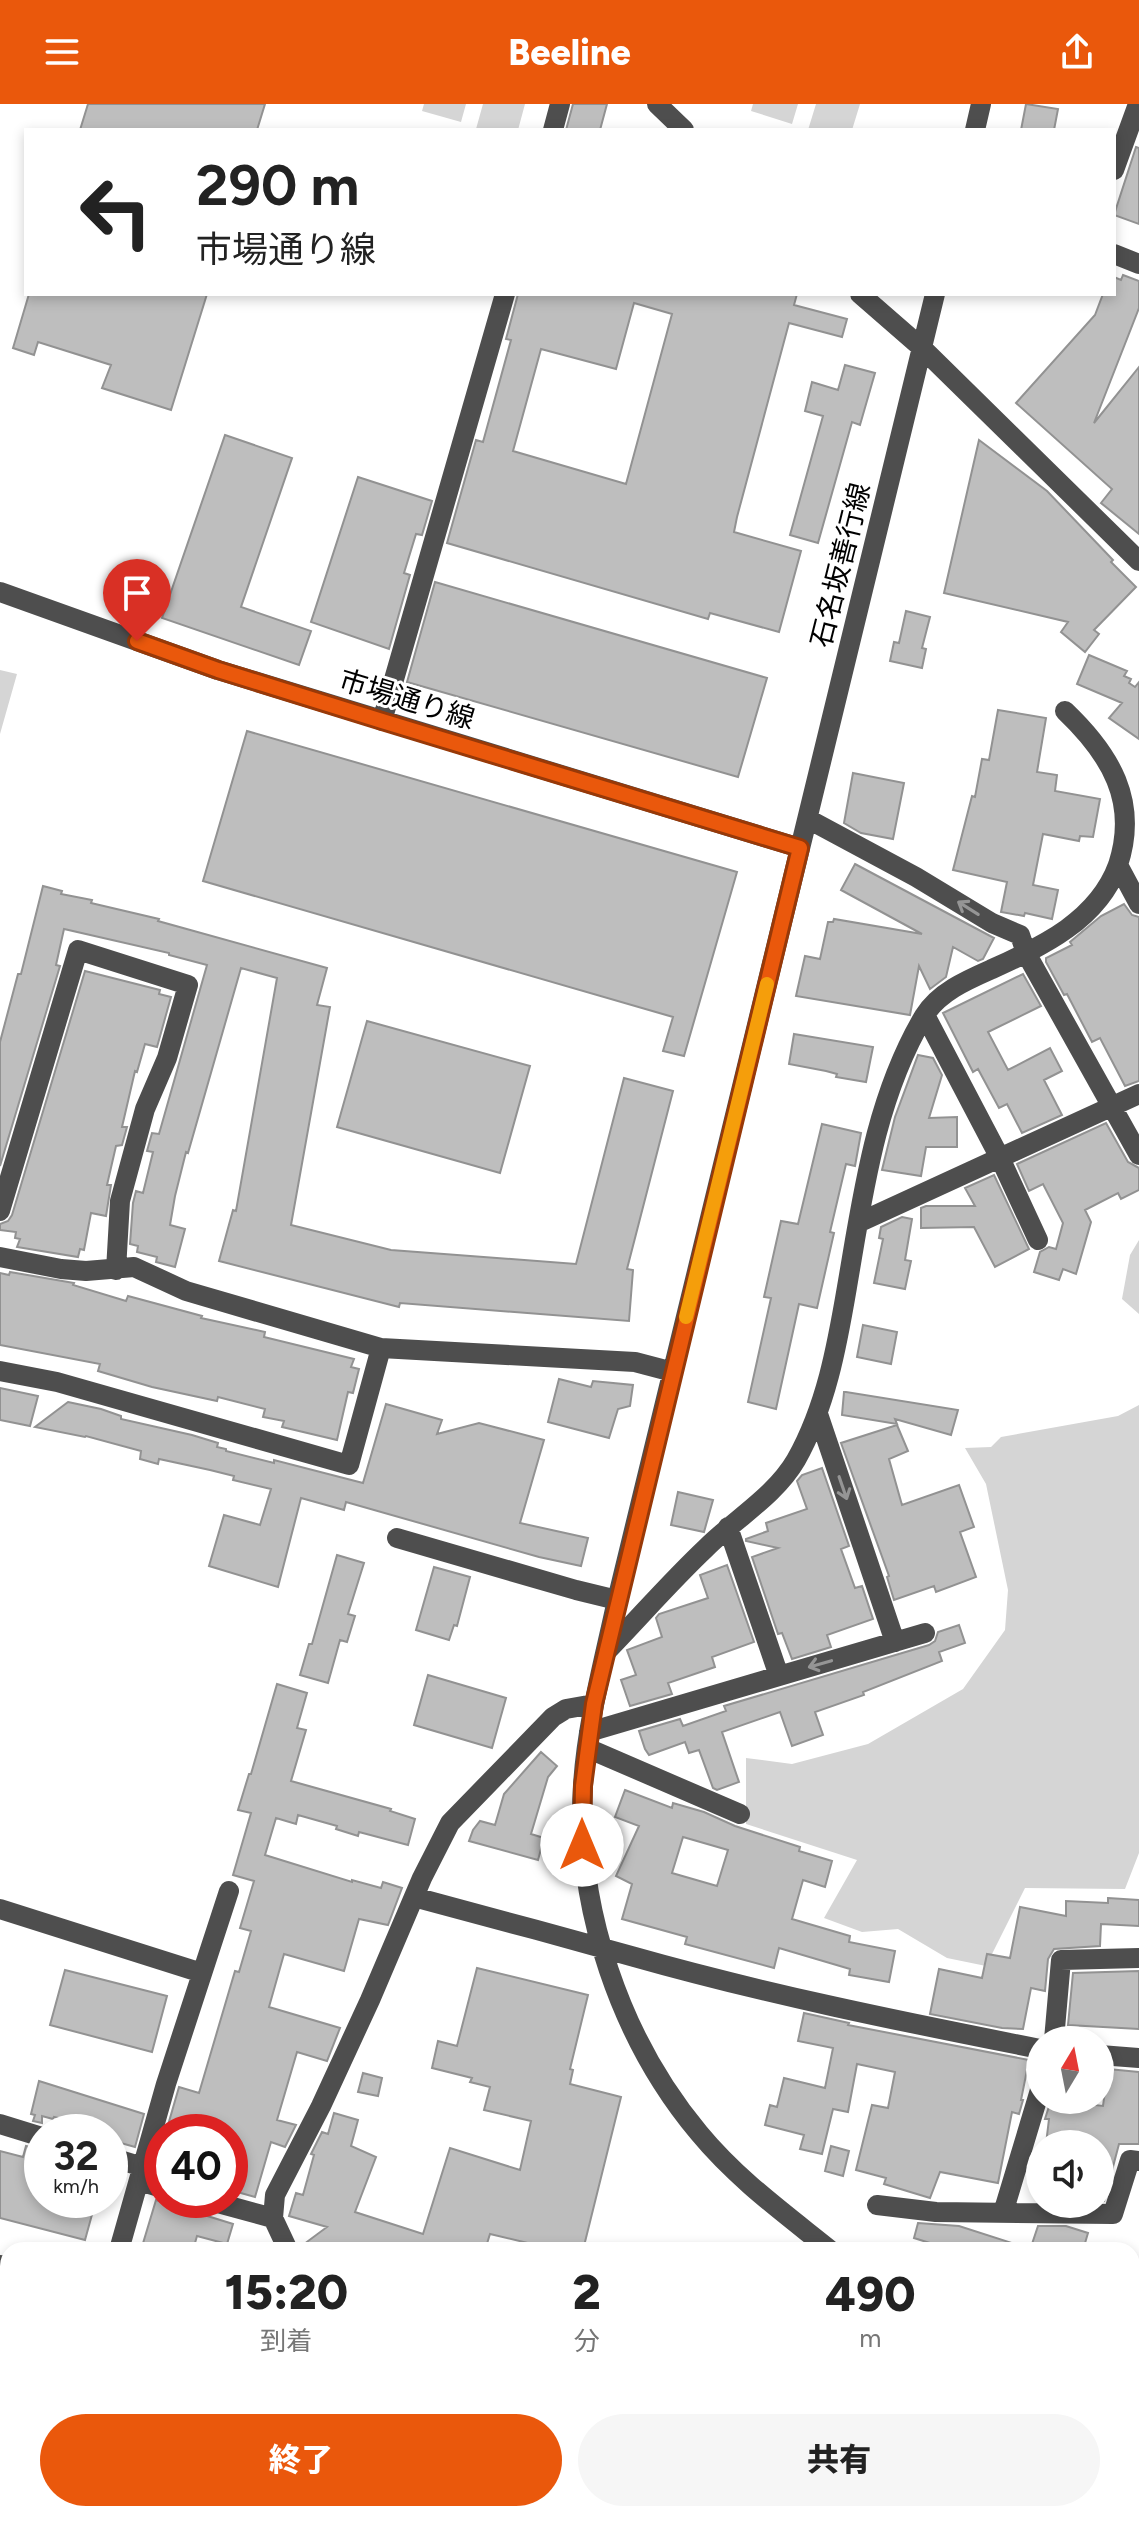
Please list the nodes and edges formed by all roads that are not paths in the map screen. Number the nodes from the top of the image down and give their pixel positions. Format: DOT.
graph roads {
  1 [pos="560,104"];
  2 [pos="657,104"];
  3 [pos="981,104"];
  4 [pos="1138,104"];
  5 [pos="554,128"];
  6 [pos="682,128"];
  7 [pos="975,128"];
  8 [pos="1116,164"];
  9 [pos="1116,255"];
  10 [pos="1139,264"];
  11 [pos="504,296"];
  12 [pos="862,296"];
  13 [pos="935,296"];
  14 [pos="922,348"];
  15 [pos="1139,560"];
  16 [pos="0,592"];
  17 [pos="1065,711"];
  18 [pos="382,721"];
  19 [pos="808,819"];
  20 [pos="1133,821"];
  21 [pos="800,848"];
  22 [pos="1118,865"];
  23 [pos="1139,904"];
  24 [pos="1026,953"];
  25 [pos="925,1015"];
  26 [pos="1139,1094"];
  27 [pos="1112,1106"];
  28 [pos="1139,1155"];
  29 [pos="1000,1158"];
  30 [pos="0,1211"];
  31 [pos="858,1223"];
  32 [pos="1038,1240"];
  33 [pos="0,1257"];
  34 [pos="116,1270"];
  35 [pos="381,1348"];
  36 [pos="0,1371"];
  37 [pos="673,1372"];
  38 [pos="818,1414"];
  39 [pos="728,1527"];
  40 [pos="397,1538"];
  41 [pos="617,1600"];
  42 [pos="925,1633"];
  43 [pos="895,1642"];
  44 [pos="606,1652"];
  45 [pos="779,1676"];
  46 [pos="594,1704"];
  47 [pos="588,1740"];
  48 [pos="740,1814"];
  49 [pos="229,1891"];
  50 [pos="414,1897"];
  51 [pos="1,1914"];
  52 [pos="603,1947"];
  53 [pos="1139,1958"];
  54 [pos="202,1973"];
  55 [pos="1055,2026"];
  56 [pos="1026,2046"];
  57 [pos="1114,2056"];
  58 [pos="1139,2058"];
  59 [pos="1033,2114"];
  60 [pos="0,2124"];
  61 [pos="24,2131"];
  62 [pos="1139,2161"];
  63 [pos="128,2167"];
  64 [pos="141,2174"];
  65 [pos="144,2176"];
  66 [pos="877,2205"];
  67 [pos="248,2211"];
  68 [pos="1003,2213"];
  69 [pos="273,2218"];
  70 [pos="121,2242"];
  71 [pos="284,2242"];
  72 [pos="820,2242"];
  1 -- 5 [label="street"];
  2 -- 6 [label="street"];
  3 -- 7 [label="street"];
  4 -- 8 [label="street"];
  9 -- 10 [label="street"];
  11 -- 18 [label="street"];
  12 -- 14 [label="street"];
  13 -- 14 [label="street, 石名坂善行線"];
  14 -- 15 [label="street"];
  14 -- 19 [label="street, 石名坂善行線"];
  16 -- 18 [label="street, 市場通り線"];
  17 -- 20 [label="street"];
  18 -- 21 [label="street, 市場通り線"];
  19 -- 21 [label="street, 石名坂善行線"];
  24 -- 19 [label="street, one-way"];
  20 -- 22 [label="street"];
  21 -- 37 [label="street, 石名坂善行線"];
  22 -- 23 [label="street"];
  22 -- 24 [label="street"];
  24 -- 25 [label="street"];
  24 -- 27 [label="street"];
  25 -- 29 [label="street"];
  25 -- 31 [label="street"];
  26 -- 27 [label="street"];
  27 -- 28 [label="street"];
  27 -- 29 [label="street"];
  29 -- 31 [label="street"];
  29 -- 32 [label="street"];
  30 -- 34 [label="street"];
  31 -- 38 [label="street"];
  33 -- 34 [label="street"];
  34 -- 35 [label="street"];
  35 -- 36 [label="street"];
  35 -- 37 [label="street"];
  37 -- 41 [label="street, 石名坂善行線"];
  38 -- 39 [label="street"];
  38 -- 43 [label="street, one-way"];
  39 -- 44 [label="street"];
  39 -- 45 [label="street"];
  40 -- 41 [label="street"];
  41 -- 44 [label="street, 石名坂善行線"];
  42 -- 43 [label="street"];
  43 -- 45 [label="street, one-way"];
  44 -- 46 [label="street, 石名坂善行線"];
  45 -- 47 [label="street"];
  46 -- 47 [label="street, 石名坂善行線"];
  46 -- 50 [label="street"];
  47 -- 48 [label="street"];
  47 -- 52 [label="street, 石名坂善行線"];
  49 -- 54 [label="street"];
  50 -- 52 [label="street"];
  50 -- 69 [label="street"];
  51 -- 54 [label="street"];
  52 -- 56 [label="street"];
  52 -- 72 [label="street, 石名坂善行線"];
  53 -- 55 [label="street"];
  54 -- 64 [label="street"];
  57 -- 58 [label="street"];
  59 -- 68 [label="street"];
  60 -- 61 [label="street"];
  62 -- 68 [label="street"];
  63 -- 64 [label="street"];
  64 -- 65 [label="street"];
  64 -- 70 [label="street"];
  66 -- 68 [label="street"];
  67 -- 69 [label="street"];
  69 -- 71 [label="street"];
}
